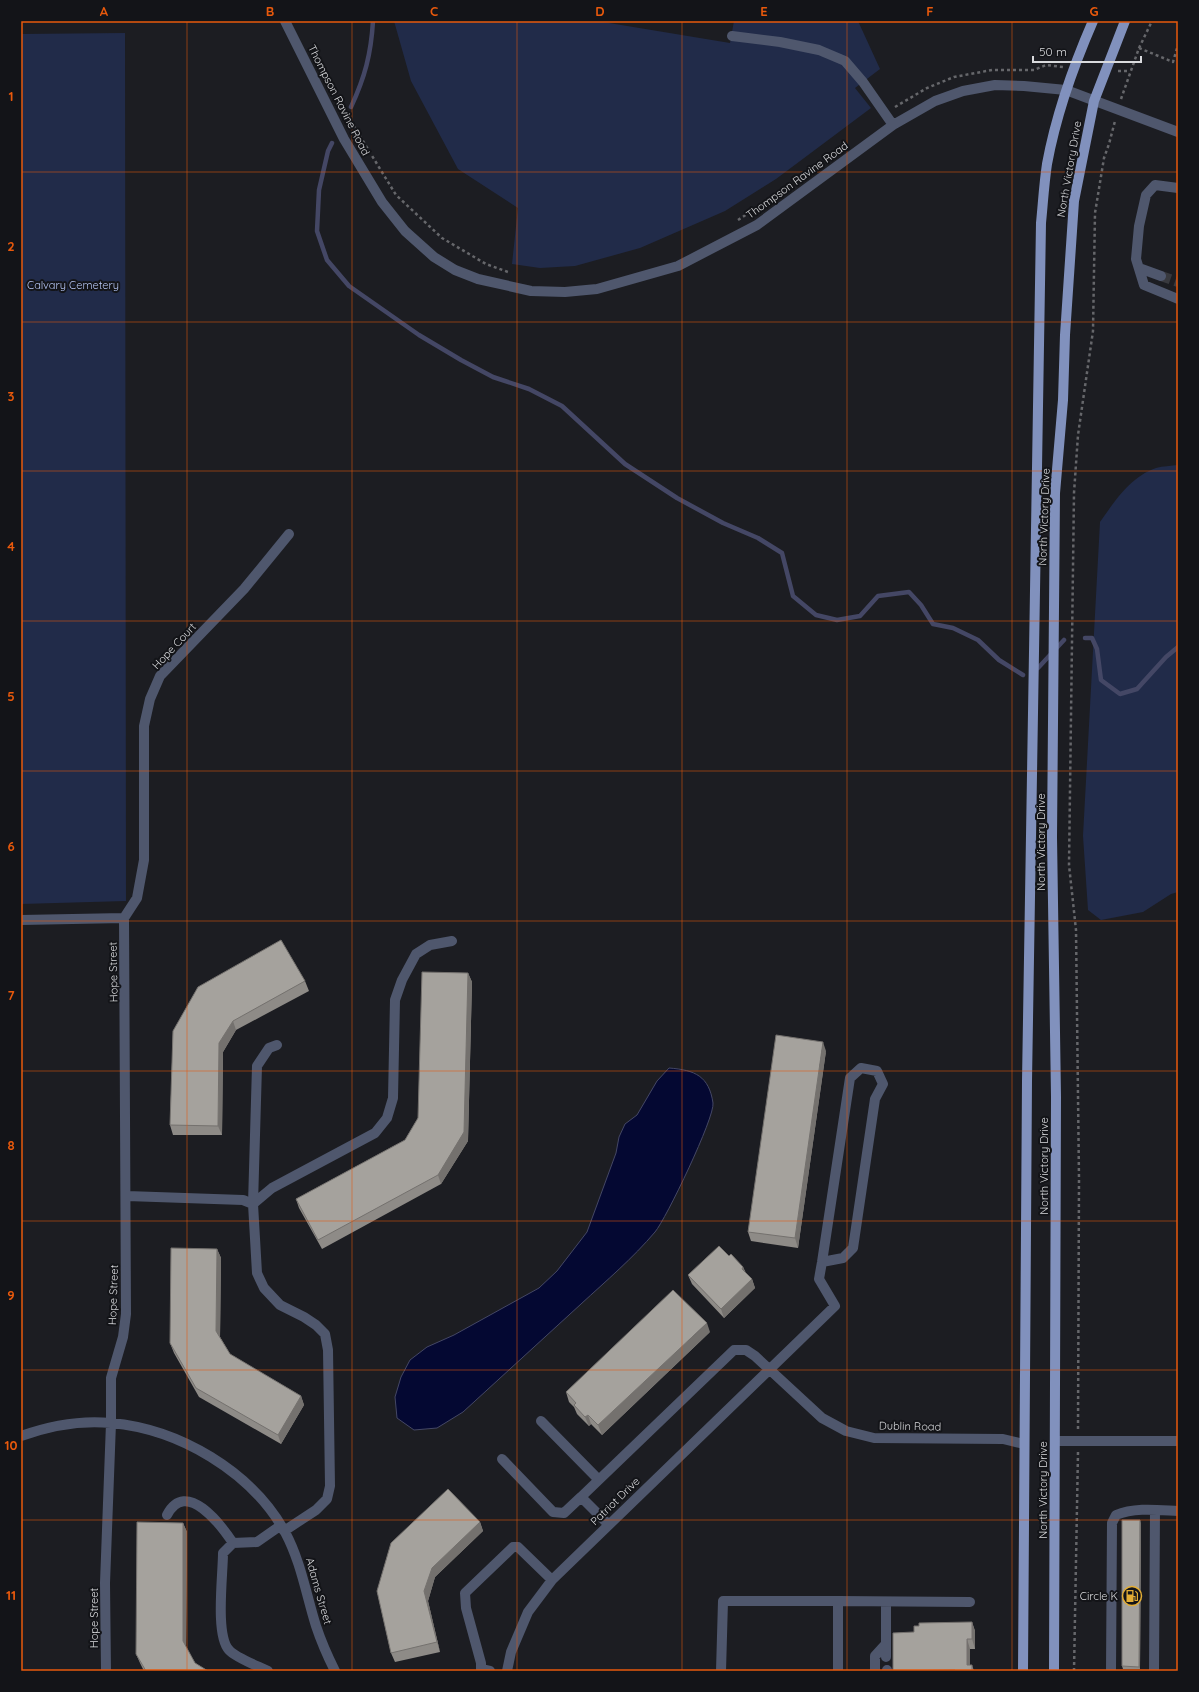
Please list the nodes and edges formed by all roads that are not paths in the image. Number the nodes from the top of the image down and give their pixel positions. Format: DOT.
graph roads {
  1 [pos="285,21"];
  2 [pos="1093,21"];
  3 [pos="1125,21"];
  4 [pos="732,36"];
  5 [pos="1066,90"];
  6 [pos="1094,101"];
  7 [pos="893,125"];
  8 [pos="1178,132"];
  9 [pos="1178,188"];
  10 [pos="1138,268"];
  11 [pos="1161,276"];
  12 [pos="1178,299"];
  13 [pos="289,534"];
  14 [pos="124,918"];
  15 [pos="21,920"];
  16 [pos="452,941"];
  17 [pos="277,1045"];
  18 [pos="127,1196"];
  19 [pos="253,1204"];
  20 [pos="822,1262"];
  21 [pos="770,1370"];
  22 [pos="541,1421"];
  23 [pos="111,1423"];
  24 [pos="21,1436"];
  25 [pos="1055,1441"];
  26 [pos="1178,1441"];
  27 [pos="1024,1444"];
  28 [pos="502,1459"];
  29 [pos="598,1479"];
  30 [pos="581,1497"];
  31 [pos="1155,1510"];
  32 [pos="1178,1511"];
  33 [pos="167,1515"];
  34 [pos="608,1524"];
  35 [pos="282,1528"];
  36 [pos="233,1543"];
  37 [pos="552,1580"];
  38 [pos="838,1601"];
  39 [pos="886,1602"];
  40 [pos="970,1602"];
  41 [pos="886,1644"];
  42 [pos="886,1657"];
  43 [pos="484,1670"];
  44 [pos="106,1671"];
  45 [pos="268,1671"];
  46 [pos="335,1671"];
  47 [pos="507,1671"];
  48 [pos="722,1671"];
  49 [pos="838,1671"];
  50 [pos="875,1671"];
  51 [pos="1023,1671"];
  52 [pos="1054,1671"];
  53 [pos="1111,1671"];
  54 [pos="1154,1671"];
  1 -- 7 [label="street, Thompson Ravine Road"];
  2 -- 5 [label="main road, North Victory Drive"];
  3 -- 6 [label="main road, North Victory Drive"];
  4 -- 7 [label="street"];
  5 -- 6 [label="street, Thompson Ravine Road"];
  5 -- 7 [label="street, Thompson Ravine Road"];
  5 -- 27 [label="main road, North Victory Drive"];
  6 -- 8 [label="street, Thompson Ravine Road"];
  6 -- 25 [label="main road, North Victory Drive"];
  9 -- 10 [label="street"];
  10 -- 11 [label="street"];
  10 -- 12 [label="street"];
  13 -- 14 [label="street, Hope Court"];
  14 -- 15 [label="street"];
  14 -- 18 [label="street, Hope Street"];
  16 -- 19 [label="street"];
  17 -- 19 [label="street"];
  18 -- 19 [label="street"];
  18 -- 23 [label="street, Hope Street"];
  19 -- 35 [label="street"];
  20 -- 20 [label="street"];
  20 -- 21 [label="street, Patriot Drive"];
  21 -- 27 [label="street, Dublin Road"];
  21 -- 29 [label="street, Dublin Road"];
  21 -- 34 [label="street, Patriot Drive"];
  22 -- 29 [label="street"];
  23 -- 24 [label="street, Adams Street"];
  23 -- 35 [label="street, Adams Street"];
  23 -- 44 [label="street, Hope Street"];
  25 -- 26 [label="street"];
  25 -- 52 [label="main road, North Victory Drive"];
  27 -- 51 [label="main road, North Victory Drive"];
  28 -- 30 [label="street, Dublin Road"];
  29 -- 30 [label="street, Dublin Road"];
  30 -- 34 [label="street"];
  31 -- 32 [label="street"];
  31 -- 53 [label="street"];
  31 -- 54 [label="street"];
  33 -- 36 [label="street"];
  34 -- 37 [label="street, Patriot Drive"];
  35 -- 36 [label="street"];
  35 -- 46 [label="street, Adams Street"];
  36 -- 45 [label="street"];
  37 -- 43 [label="street"];
  37 -- 47 [label="street, Patriot Drive"];
  38 -- 39 [label="street"];
  38 -- 48 [label="street"];
  38 -- 49 [label="street"];
  39 -- 40 [label="street"];
  39 -- 41 [label="street"];
  41 -- 42 [label="street"];
  41 -- 50 [label="street"];
}
